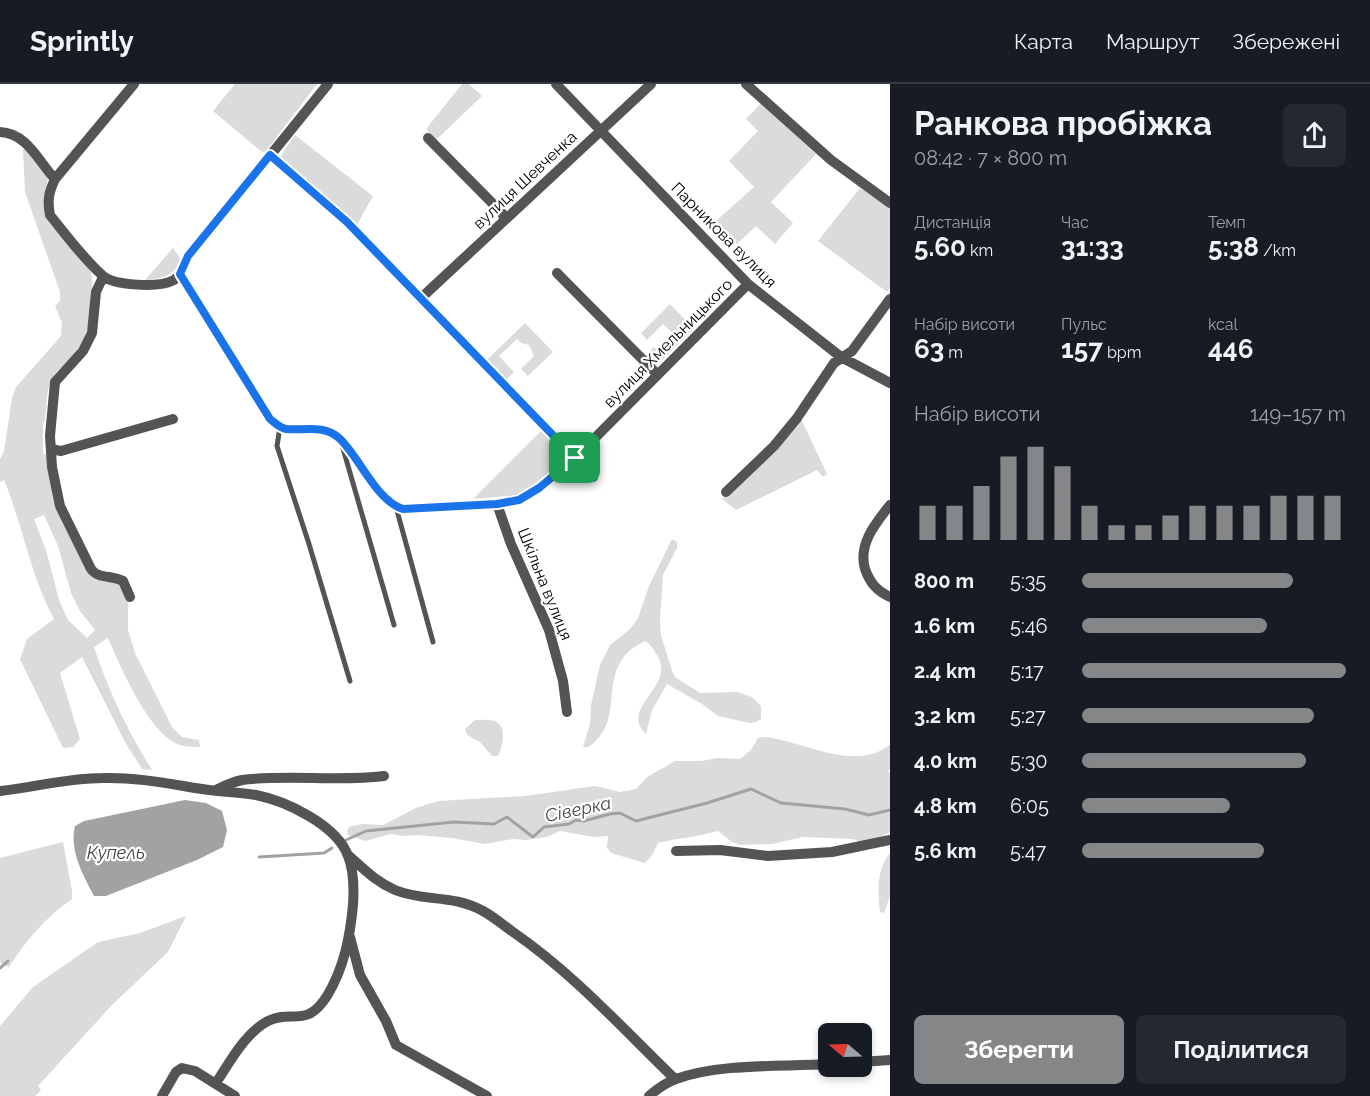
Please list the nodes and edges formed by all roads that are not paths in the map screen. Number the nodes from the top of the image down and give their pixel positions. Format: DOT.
graph roads {
  1 [pos="134,84"];
  2 [pos="328,84"];
  3 [pos="556,84"];
  4 [pos="651,84"];
  5 [pos="746,84"];
  6 [pos="0,132"];
  7 [pos="602,132"];
  8 [pos="428,138"];
  9 [pos="270,155"];
  10 [pos="55,179"];
  11 [pos="890,203"];
  12 [pos="505,220"];
  13 [pos="557,273"];
  14 [pos="180,274"];
  15 [pos="104,277"];
  16 [pos="748,284"];
  17 [pos="420,299"];
  18 [pos="890,300"];
  19 [pos="841,357"];
  20 [pos="657,374"];
  21 [pos="890,382"];
  22 [pos="172,419"];
  23 [pos="280,427"];
  24 [pos="341,440"];
  25 [pos="51,449"];
  26 [pos="575,458"];
  27 [pos="593,477"];
  28 [pos="726,492"];
  29 [pos="497,504"];
  30 [pos="890,505"];
  31 [pos="396,507"];
  32 [pos="130,597"];
  33 [pos="890,597"];
  34 [pos="394,625"];
  35 [pos="433,642"];
  36 [pos="350,681"];
  37 [pos="567,712"];
  38 [pos="384,776"];
  39 [pos="0,791"];
  40 [pos="212,791"];
  41 [pos="890,840"];
  42 [pos="676,851"];
  43 [pos="348,855"];
  44 [pos="350,937"];
  45 [pos="890,1060"];
  46 [pos="872,1061"];
  47 [pos="818,1065"];
  48 [pos="675,1079"];
  49 [pos="216,1083"];
  50 [pos="162,1096"];
  51 [pos="235,1096"];
  52 [pos="487,1096"];
  53 [pos="649,1096"];
  1 -- 10 [label="street"];
  2 -- 9 [label="street"];
  3 -- 7 [label="street, Парникова вулиця"];
  4 -- 7 [label="street, вулиця Шевченка"];
  5 -- 11 [label="street"];
  6 -- 10 [label="street"];
  7 -- 12 [label="street, вулиця Шевченка"];
  7 -- 16 [label="street, Парникова вулиця"];
  8 -- 12 [label="street"];
  9 -- 14 [label="street"];
  9 -- 17 [label="street"];
  10 -- 15 [label="street"];
  12 -- 17 [label="street, вулиця Шевченка"];
  13 -- 20 [label="street"];
  14 -- 15 [label="street"];
  14 -- 23 [label="street"];
  15 -- 25 [label="street"];
  16 -- 19 [label="street, Парникова вулиця"];
  16 -- 20 [label="street, вулиця Хмельницького"];
  17 -- 26 [label="street"];
  18 -- 19 [label="street"];
  19 -- 21 [label="street, Парникова вулиця"];
  19 -- 28 [label="street"];
  20 -- 26 [label="street, вулиця Хмельницького"];
  22 -- 25 [label="street"];
  23 -- 24 [label="street"];
  23 -- 36 [label="lane"];
  24 -- 31 [label="street"];
  24 -- 34 [label="lane"];
  25 -- 32 [label="street"];
  26 -- 27 [label="street"];
  26 -- 29 [label="street, вулиця Хмельницького"];
  29 -- 31 [label="street, вулиця Хмельницького"];
  29 -- 37 [label="street, Шкільна вулиця"];
  30 -- 33 [label="street"];
  31 -- 35 [label="lane"];
  38 -- 40 [label="street"];
  39 -- 40 [label="street"];
  40 -- 43 [label="street"];
  41 -- 42 [label="street"];
  43 -- 44 [label="street"];
  43 -- 48 [label="street"];
  44 -- 49 [label="street"];
  44 -- 52 [label="street"];
  45 -- 46 [label="street"];
  47 -- 48 [label="street"];
  48 -- 53 [label="street"];
  49 -- 50 [label="street"];
  49 -- 51 [label="street"];
}
